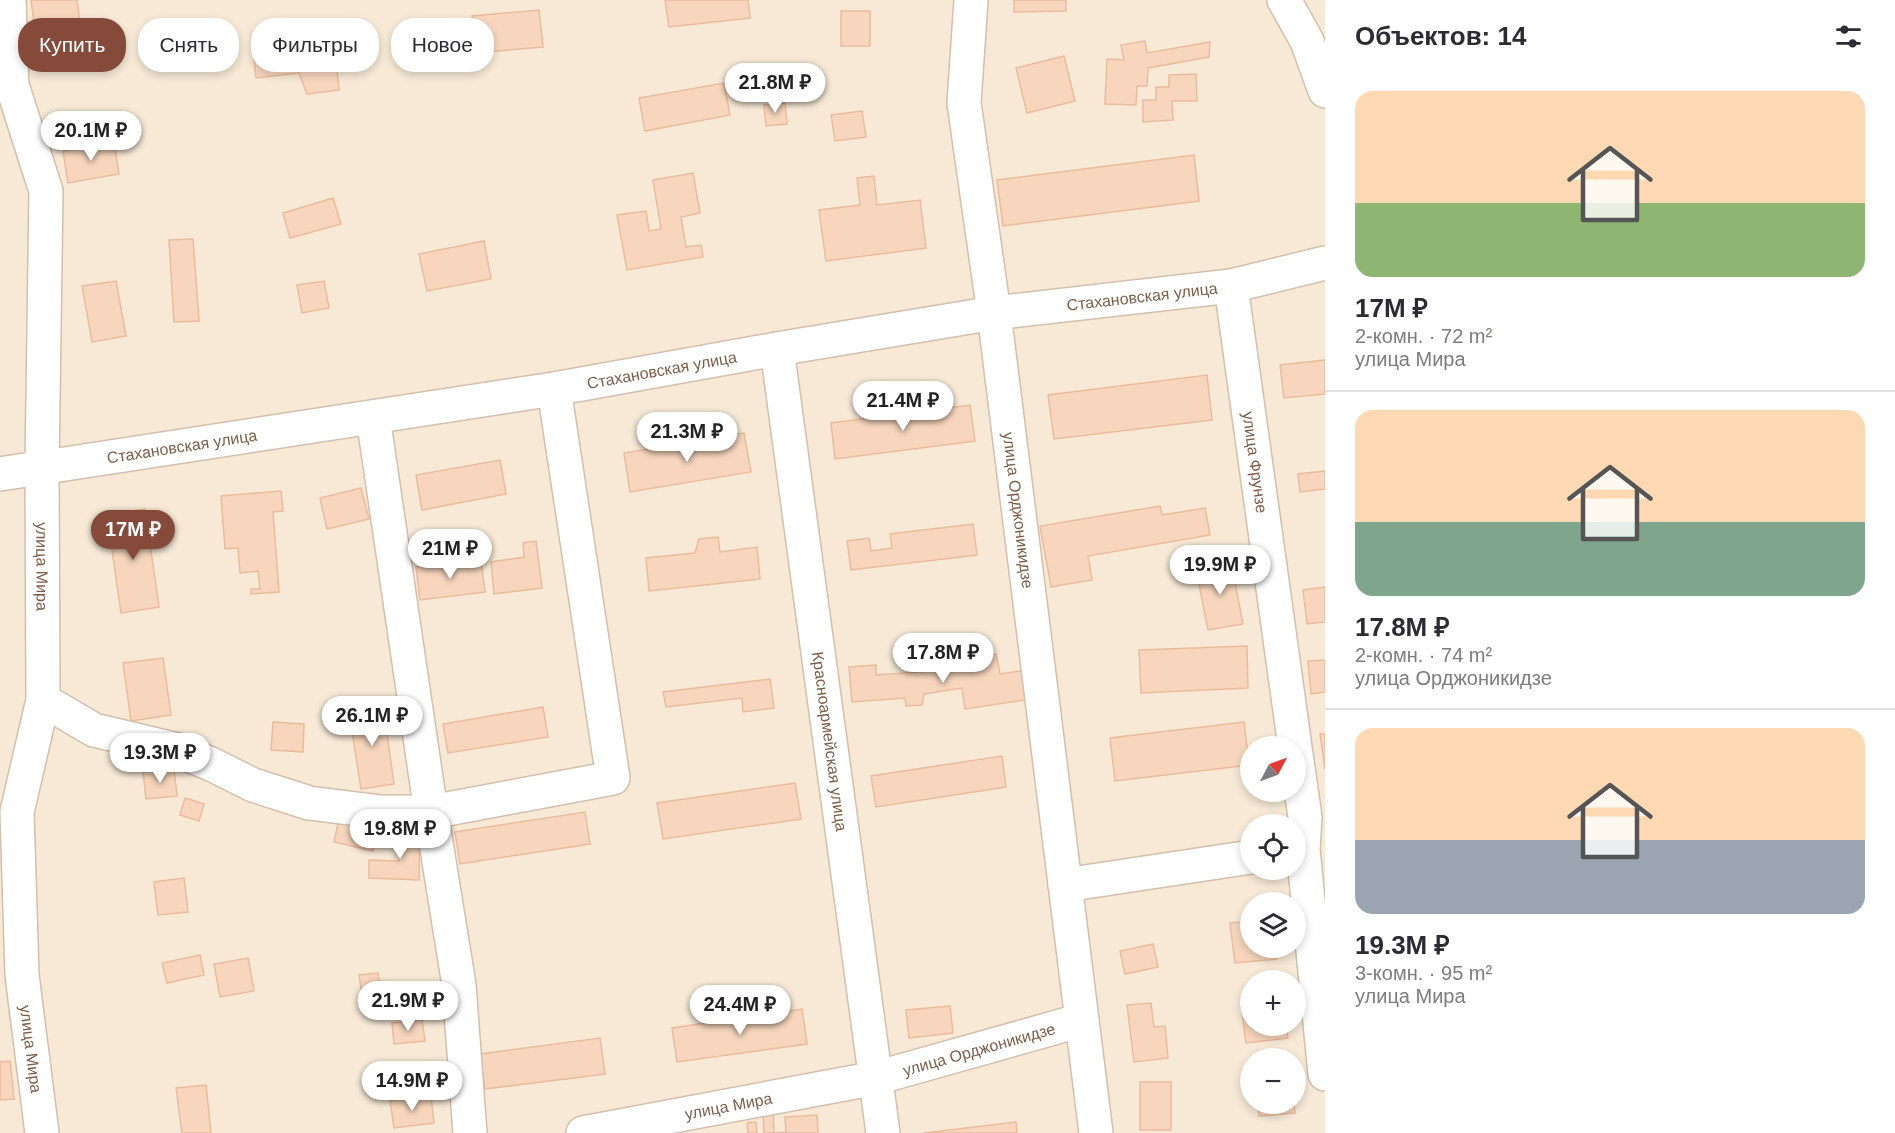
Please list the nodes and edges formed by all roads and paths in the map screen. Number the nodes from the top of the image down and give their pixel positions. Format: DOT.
graph roads {
  1 [pos="9,0"];
  2 [pos="971,0"];
  3 [pos="1284,0"];
  4 [pos="1325,91"];
  5 [pos="1325,263"];
  6 [pos="1231,286"];
  7 [pos="994,313"];
  8 [pos="777,349"];
  9 [pos="554,389"];
  10 [pos="373,417"];
  11 [pos="42,467"];
  12 [pos="0,474"];
  13 [pos="43,700"];
  14 [pos="1293,736"];
  15 [pos="1303,802"];
  16 [pos="436,811"];
  17 [pos="1307,833"];
  18 [pos="1240,859"];
  19 [pos="1065,885"];
  20 [pos="1082,1020"];
  21 [pos="1325,1074"];
  22 [pos="876,1078"];
  23 [pos="596,1132"];
  24 [pos="42,1133"];
  25 [pos="470,1133"];
  26 [pos="884,1133"];
  27 [pos="1096,1133"];
  1 -- 11 [label="street, улица Мира"];
  2 -- 7 [label="street, улица Орджоникидзе"];
  3 -- 4 [label="street"];
  5 -- 6 [label="street, Стахановская улица"];
  6 -- 7 [label="street, Стахановская улица"];
  6 -- 14 [label="street, улица Фрунзе"];
  7 -- 8 [label="street, Стахановская улица"];
  7 -- 19 [label="street, улица Орджоникидзе"];
  8 -- 9 [label="street, Стахановская улица"];
  8 -- 22 [label="street, Красноармейская улица"];
  9 -- 10 [label="street, Стахановская улица"];
  9 -- 16 [label="street"];
  10 -- 11 [label="street, Стахановская улица"];
  10 -- 16 [label="street"];
  11 -- 12 [label="street, Стахановская улица"];
  11 -- 13 [label="street, улица Мира"];
  13 -- 16 [label="street"];
  13 -- 24 [label="street, улица Мира"];
  15 -- 17 [label="street"];
  16 -- 25 [label="street"];
  17 -- 21 [label="street"];
  18 -- 19 [label="street"];
  19 -- 20 [label="street, улица Орджоникидзе"];
  20 -- 22 [label="street, улица Орджоникидзе"];
  20 -- 27 [label="street, улица Орджоникидзе"];
  22 -- 23 [label="street, улица Мира"];
  22 -- 26 [label="street, Красноармейская улица"];
}
